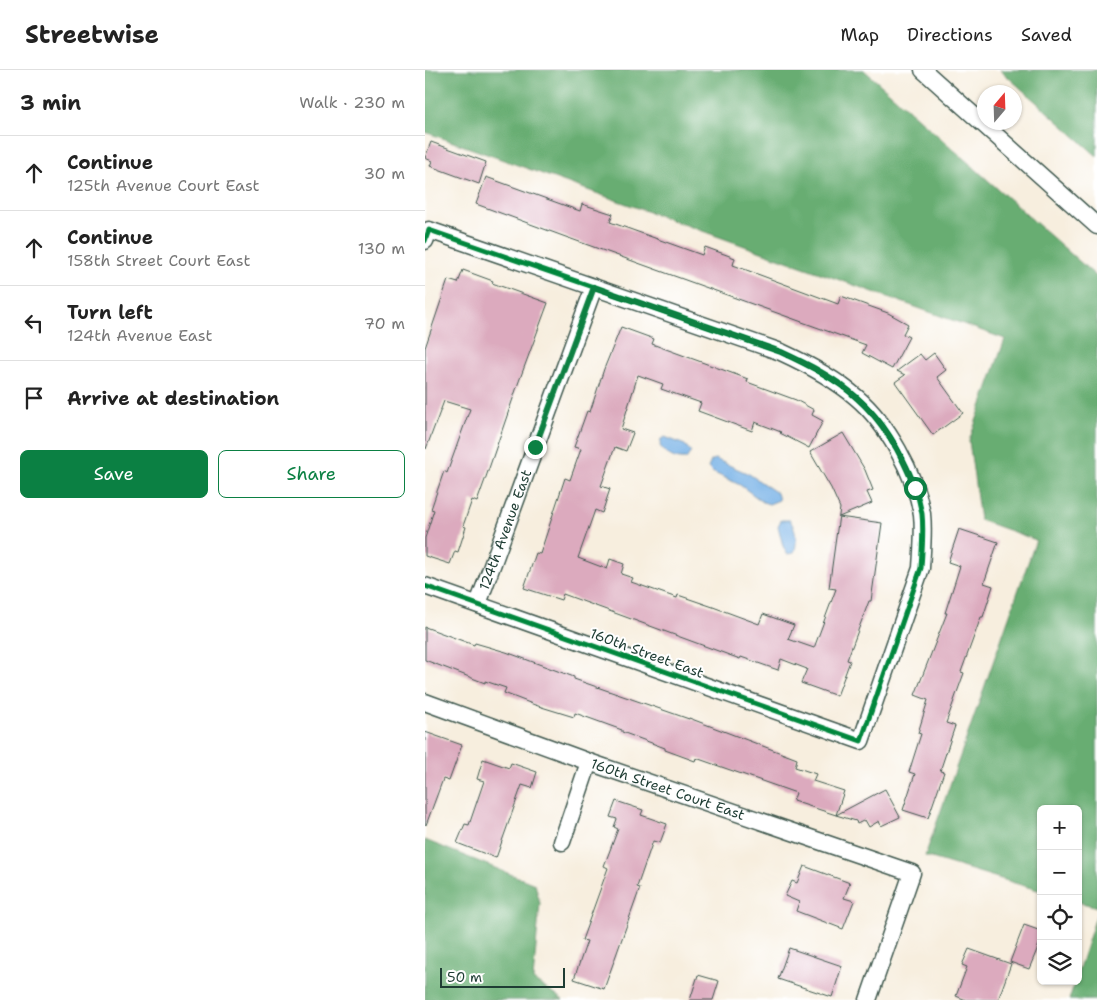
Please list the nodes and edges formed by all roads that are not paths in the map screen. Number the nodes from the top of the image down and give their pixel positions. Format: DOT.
graph roads {
  1 [pos="923,70"];
  2 [pos="1097,226"];
  3 [pos="427,236"];
  4 [pos="594,287"];
  5 [pos="425,586"];
  6 [pos="478,604"];
  7 [pos="425,702"];
  8 [pos="589,762"];
  9 [pos="562,842"];
  10 [pos="868,1000"];
  1 -- 2 [label="street"];
  3 -- 4 [label="street"];
  4 -- 6 [label="street, 124th Avenue East"];
  4 -- 6 [label="street, 160th Street East"];
  5 -- 6 [label="street, 160th Street East"];
  7 -- 8 [label="street, 160th Street Court East"];
  8 -- 9 [label="street"];
  8 -- 10 [label="street, 160th Street Court East"];
}
